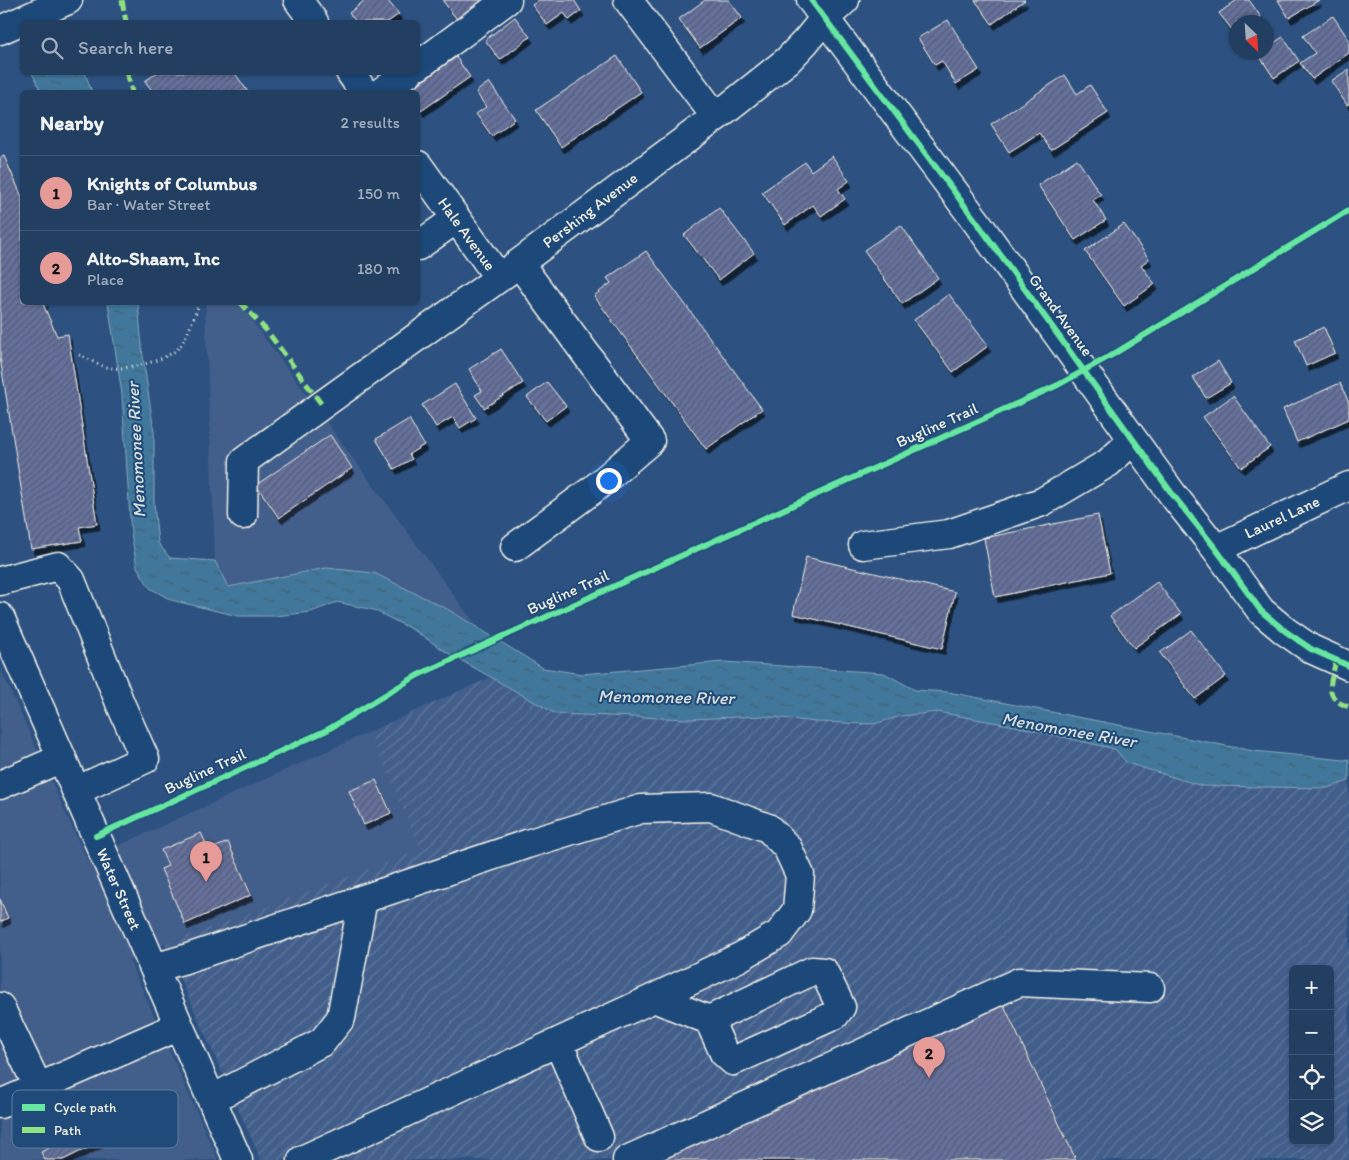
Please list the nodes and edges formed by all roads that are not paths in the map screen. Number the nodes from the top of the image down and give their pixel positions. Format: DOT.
graph roads {
  1 [pos="68,0"];
  2 [pos="298,0"];
  3 [pos="507,0"];
  4 [pos="628,0"];
  5 [pos="845,0"];
  6 [pos="818,9"];
  7 [pos="23,20"];
  8 [pos="313,20"];
  9 [pos="20,21"];
  10 [pos="0,30"];
  11 [pos="420,65"];
  12 [pos="352,75"];
  13 [pos="404,75"];
  14 [pos="363,90"];
  15 [pos="384,90"];
  16 [pos="716,117"];
  17 [pos="420,168"];
  18 [pos="456,218"];
  19 [pos="420,245"];
  20 [pos="509,270"];
  21 [pos="1133,440"];
  22 [pos="1349,486"];
  23 [pos="243,515"];
  24 [pos="863,545"];
  25 [pos="515,547"];
  26 [pos="1216,549"];
  27 [pos="0,581"];
  28 [pos="0,617"];
  29 [pos="1349,666"];
  30 [pos="62,758"];
  31 [pos="0,784"];
  32 [pos="76,792"];
  33 [pos="363,899"];
  34 [pos="154,968"];
  35 [pos="1150,988"];
  36 [pos="654,998"];
  37 [pos="0,1007"];
  38 [pos="709,1020"];
  39 [pos="179,1026"];
  40 [pos="558,1042"];
  41 [pos="38,1087"];
  42 [pos="31,1090"];
  43 [pos="12,1099"];
  44 [pos="212,1099"];
  45 [pos="0,1104"];
  46 [pos="599,1137"];
  47 [pos="312,1158"];
  48 [pos="238,1160"];
  49 [pos="627,1160"];
  1 -- 7 [label="street"];
  2 -- 8 [label="street"];
  3 -- 11 [label="street"];
  4 -- 16 [label="street"];
  5 -- 6 [label="street, Pershing Avenue"];
  6 -- 16 [label="street, Pershing Avenue"];
  6 -- 21 [label="street, Grand Avenue"];
  9 -- 10 [label="street"];
  12 -- 14 [label="street"];
  13 -- 15 [label="street"];
  16 -- 20 [label="street, Pershing Avenue"];
  17 -- 18 [label="street, Hale Avenue"];
  18 -- 19 [label="street"];
  18 -- 20 [label="street, Hale Avenue"];
  20 -- 23 [label="street, Pershing Avenue"];
  20 -- 25 [label="street, Hale Avenue"];
  21 -- 24 [label="street"];
  21 -- 26 [label="street, Grand Avenue"];
  22 -- 26 [label="street, Laurel Lane"];
  26 -- 29 [label="street, Grand Avenue"];
  27 -- 32 [label="street"];
  28 -- 30 [label="street, Water Street"];
  30 -- 31 [label="street"];
  30 -- 32 [label="street, Water Street"];
  32 -- 34 [label="street, Water Street"];
  33 -- 34 [label="street"];
  33 -- 36 [label="street"];
  33 -- 44 [label="street"];
  34 -- 39 [label="street, Water Street"];
  35 -- 49 [label="street"];
  36 -- 38 [label="street"];
  36 -- 40 [label="street"];
  37 -- 41 [label="street"];
  39 -- 41 [label="street"];
  39 -- 44 [label="street, Water Street"];
  40 -- 46 [label="street"];
  40 -- 47 [label="street"];
  41 -- 42 [label="street"];
  43 -- 45 [label="street"];
  44 -- 48 [label="street, Water Street"];
}
